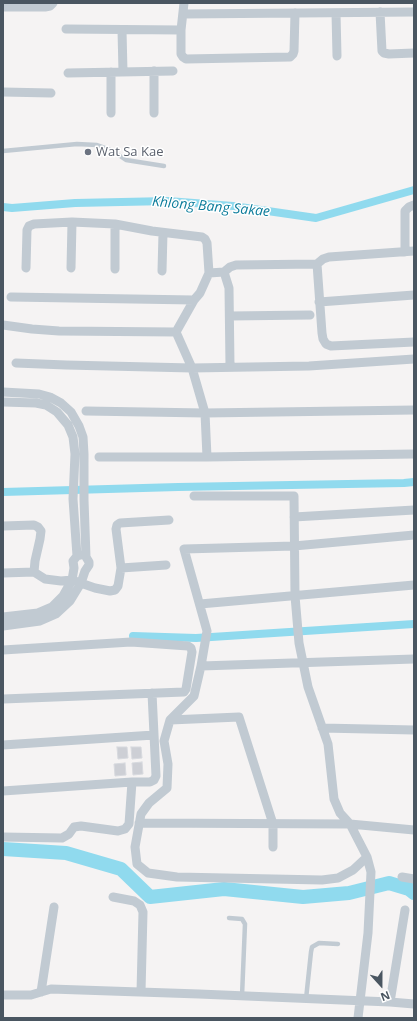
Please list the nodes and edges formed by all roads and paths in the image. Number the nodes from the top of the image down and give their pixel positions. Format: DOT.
graph roads {
  1 [pos="53,3"];
  2 [pos="184,3"];
  3 [pos="3,7"];
  4 [pos="380,12"];
  5 [pos="414,12"];
  6 [pos="295,13"];
  7 [pos="336,13"];
  8 [pos="183,14"];
  9 [pos="66,29"];
  10 [pos="122,30"];
  11 [pos="181,30"];
  12 [pos="414,53"];
  13 [pos="338,56"];
  14 [pos="154,71"];
  15 [pos="173,71"];
  16 [pos="111,72"];
  17 [pos="123,72"];
  18 [pos="68,73"];
  19 [pos="3,92"];
  20 [pos="51,93"];
  21 [pos="111,113"];
  22 [pos="154,113"];
  23 [pos="3,151"];
  24 [pos="164,166"];
  25 [pos="414,205"];
  26 [pos="72,222"];
  27 [pos="115,224"];
  28 [pos="163,233"];
  29 [pos="409,252"];
  30 [pos="317,264"];
  31 [pos="26,268"];
  32 [pos="71,268"];
  33 [pos="115,269"];
  34 [pos="162,271"];
  35 [pos="224,272"];
  36 [pos="209,273"];
  37 [pos="414,295"];
  38 [pos="12,297"];
  39 [pos="194,300"];
  40 [pos="319,302"];
  41 [pos="310,315"];
  42 [pos="230,316"];
  43 [pos="7,326"];
  44 [pos="176,332"];
  45 [pos="414,342"];
  46 [pos="414,359"];
  47 [pos="16,363"];
  48 [pos="230,366"];
  49 [pos="192,368"];
  50 [pos="4,392"];
  51 [pos="4,402"];
  52 [pos="414,410"];
  53 [pos="86,411"];
  54 [pos="205,413"];
  55 [pos="80,454"];
  56 [pos="414,454"];
  57 [pos="100,457"];
  58 [pos="207,457"];
  59 [pos="194,496"];
  60 [pos="414,510"];
  61 [pos="294,517"];
  62 [pos="169,520"];
  63 [pos="3,526"];
  64 [pos="414,535"];
  65 [pos="294,546"];
  66 [pos="82,556"];
  67 [pos="166,565"];
  68 [pos="74,568"];
  69 [pos="120,568"];
  70 [pos="86,570"];
  71 [pos="34,572"];
  72 [pos="3,573"];
  73 [pos="76,582"];
  74 [pos="414,585"];
  75 [pos="295,596"];
  76 [pos="200,604"];
  77 [pos="3,617"];
  78 [pos="3,626"];
  79 [pos="3,650"];
  80 [pos="414,659"];
  81 [pos="303,661"];
  82 [pos="201,666"];
  83 [pos="152,693"];
  84 [pos="3,699"];
  85 [pos="170,720"];
  86 [pos="322,728"];
  87 [pos="414,730"];
  88 [pos="154,736"];
  89 [pos="3,745"];
  90 [pos="132,782"];
  91 [pos="3,791"];
  92 [pos="139,823"];
  93 [pos="273,824"];
  94 [pos="350,824"];
  95 [pos="414,830"];
  96 [pos="3,837"];
  97 [pos="273,847"];
  98 [pos="367,857"];
  99 [pos="402,877"];
  100 [pos="414,879"];
  101 [pos="113,897"];
  102 [pos="54,907"];
  103 [pos="405,910"];
  104 [pos="230,918"];
  105 [pos="338,944"];
  106 [pos="41,992"];
  107 [pos="141,992"];
  108 [pos="3,995"];
  109 [pos="242,996"];
  110 [pos="306,998"];
  111 [pos="361,1001"];
  112 [pos="390,1002"];
  113 [pos="414,1004"];
  114 [pos="358,1018"];
  1 -- 3 [label="street"];
  2 -- 8 [label="street"];
  4 -- 5 [label="street"];
  4 -- 7 [label="street"];
  4 -- 12 [label="street"];
  6 -- 7 [label="street"];
  6 -- 8 [label="street"];
  6 -- 11 [label="street"];
  7 -- 13 [label="street"];
  8 -- 11 [label="street"];
  9 -- 10 [label="street"];
  10 -- 11 [label="street"];
  10 -- 17 [label="street"];
  14 -- 15 [label="street"];
  14 -- 17 [label="street"];
  14 -- 22 [label="street"];
  16 -- 17 [label="street"];
  16 -- 18 [label="street"];
  16 -- 21 [label="street"];
  19 -- 20 [label="street"];
  23 -- 24 [label="lane"];
  25 -- 29 [label="street"];
  26 -- 27 [label="street"];
  26 -- 31 [label="street"];
  26 -- 32 [label="street"];
  27 -- 28 [label="street"];
  27 -- 33 [label="street"];
  28 -- 34 [label="street"];
  28 -- 36 [label="street"];
  29 -- 30 [label="street"];
  30 -- 35 [label="street"];
  30 -- 40 [label="street"];
  35 -- 36 [label="street"];
  35 -- 42 [label="street"];
  36 -- 39 [label="street"];
  37 -- 40 [label="street"];
  38 -- 39 [label="street"];
  39 -- 44 [label="street"];
  40 -- 45 [label="street"];
  41 -- 42 [label="street"];
  42 -- 48 [label="street"];
  43 -- 44 [label="street"];
  44 -- 49 [label="street"];
  46 -- 48 [label="street"];
  47 -- 49 [label="street"];
  48 -- 49 [label="street"];
  49 -- 54 [label="street"];
  50 -- 55 [label="street"];
  51 -- 55 [label="street"];
  52 -- 54 [label="street"];
  53 -- 54 [label="street"];
  54 -- 58 [label="street"];
  55 -- 66 [label="street"];
  55 -- 66 [label="street"];
  56 -- 58 [label="street"];
  57 -- 58 [label="street"];
  59 -- 61 [label="street"];
  60 -- 61 [label="street"];
  61 -- 65 [label="street"];
  62 -- 69 [label="street"];
  63 -- 71 [label="street"];
  64 -- 65 [label="street"];
  65 -- 75 [label="street"];
  65 -- 76 [label="street"];
  66 -- 68 [label="street"];
  66 -- 70 [label="street"];
  67 -- 69 [label="street"];
  68 -- 70 [label="street"];
  68 -- 73 [label="street"];
  69 -- 73 [label="street"];
  70 -- 73 [label="street"];
  71 -- 72 [label="street"];
  71 -- 73 [label="street"];
  73 -- 77 [label="street"];
  73 -- 78 [label="street"];
  74 -- 75 [label="street"];
  75 -- 76 [label="street"];
  75 -- 81 [label="street"];
  76 -- 82 [label="street"];
  79 -- 83 [label="street"];
  80 -- 81 [label="street"];
  81 -- 82 [label="street"];
  81 -- 86 [label="street"];
  82 -- 85 [label="street"];
  83 -- 84 [label="street"];
  83 -- 88 [label="street"];
  85 -- 92 [label="street"];
  85 -- 93 [label="street"];
  86 -- 87 [label="street"];
  86 -- 94 [label="street"];
  88 -- 89 [label="street"];
  88 -- 90 [label="street"];
  90 -- 91 [label="street"];
  90 -- 96 [label="street"];
  92 -- 93 [label="street"];
  92 -- 98 [label="street"];
  93 -- 94 [label="street"];
  93 -- 97 [label="street"];
  94 -- 95 [label="street"];
  94 -- 98 [label="street"];
  98 -- 111 [label="street"];
  99 -- 100 [label="street"];
  101 -- 107 [label="street"];
  102 -- 106 [label="street"];
  103 -- 112 [label="street"];
  104 -- 109 [label="lane"];
  105 -- 110 [label="lane"];
  106 -- 107 [label="street"];
  106 -- 108 [label="street"];
  107 -- 109 [label="street"];
  109 -- 110 [label="street"];
  110 -- 111 [label="street"];
  111 -- 112 [label="street"];
  111 -- 114 [label="street"];
  112 -- 113 [label="street"];
}
